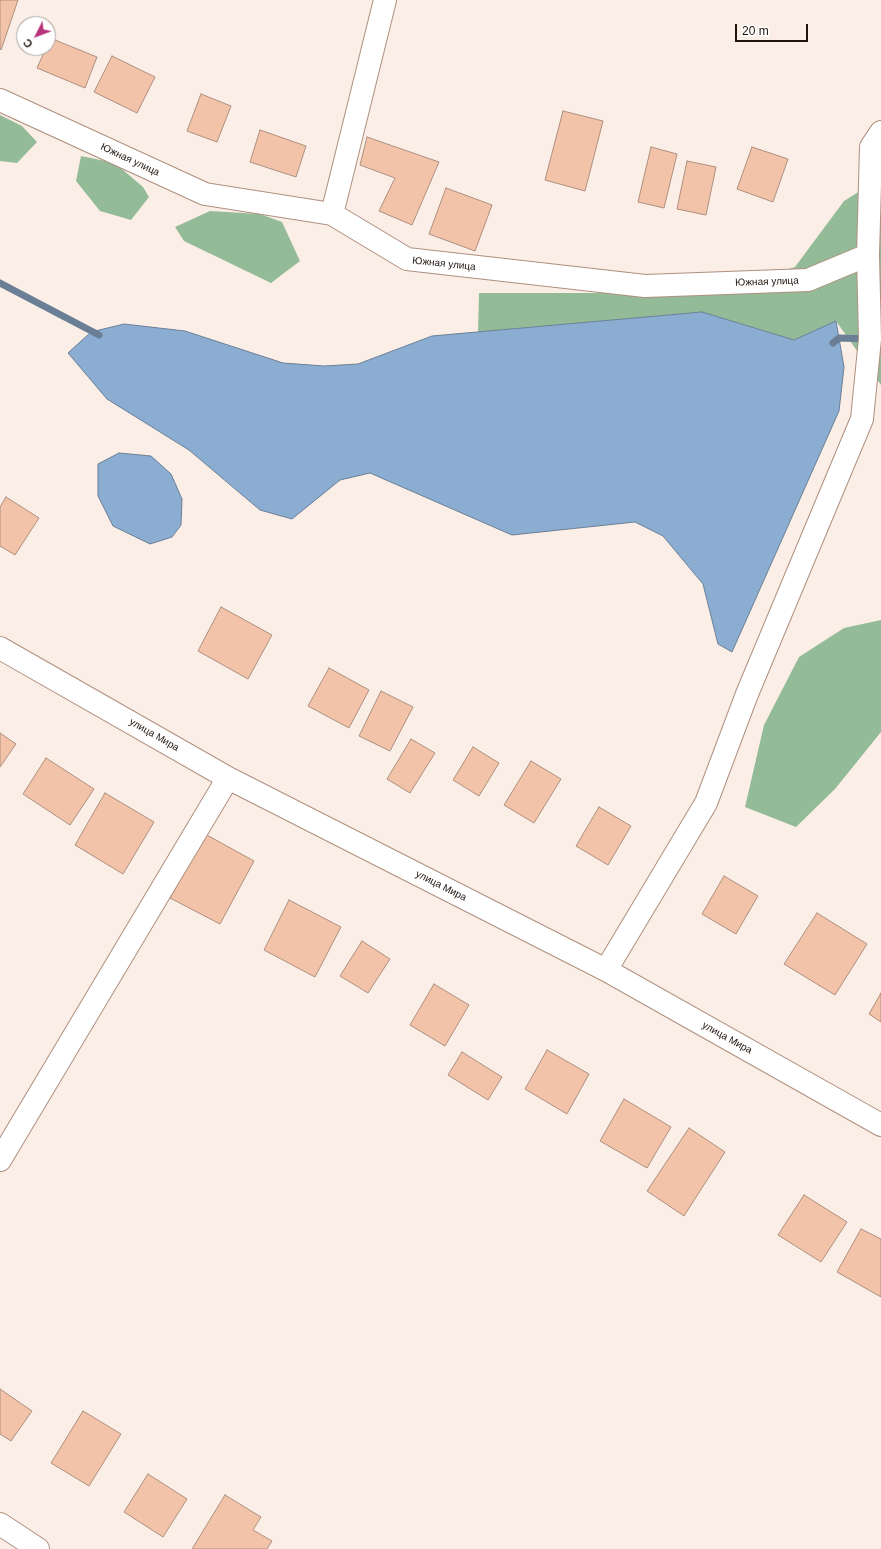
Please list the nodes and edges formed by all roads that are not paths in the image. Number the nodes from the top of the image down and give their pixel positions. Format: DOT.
graph roads {
  1 [pos="385,0"];
  2 [pos="0,100"];
  3 [pos="881,132"];
  4 [pos="332,214"];
  5 [pos="868,255"];
  6 [pos="0,648"];
  7 [pos="228,778"];
  8 [pos="606,970"];
  9 [pos="881,1125"];
  10 [pos="0,1160"];
  11 [pos="0,1524"];
  12 [pos="38,1549"];
  1 -- 4 [label="street"];
  2 -- 4 [label="street, Южная улица"];
  3 -- 5 [label="street"];
  4 -- 5 [label="street, Южная улица"];
  5 -- 8 [label="street"];
  6 -- 7 [label="street, улица Мира"];
  7 -- 8 [label="street, улица Мира"];
  7 -- 10 [label="street"];
  8 -- 9 [label="street, улица Мира"];
  11 -- 12 [label="street"];
}
